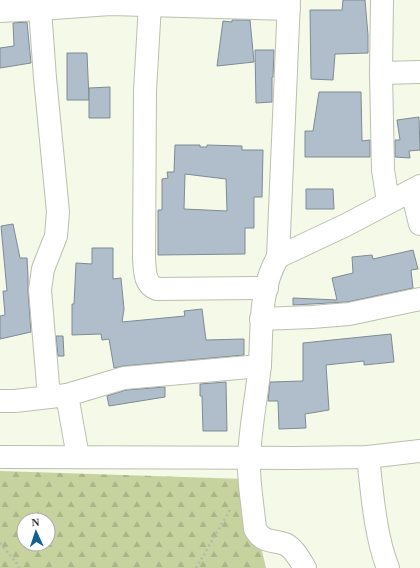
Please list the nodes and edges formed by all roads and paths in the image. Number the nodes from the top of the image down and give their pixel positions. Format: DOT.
graph roads {
  1 [pos="382,0"];
  2 [pos="110,2"];
  3 [pos="150,4"];
  4 [pos="289,4"];
  5 [pos="40,9"];
  6 [pos="0,11"];
  7 [pos="420,72"];
  8 [pos="381,73"];
  9 [pos="416,188"];
  10 [pos="388,202"];
  11 [pos="420,224"];
  12 [pos="278,257"];
  13 [pos="267,288"];
  14 [pos="420,299"];
  15 [pos="261,319"];
  16 [pos="260,366"];
  17 [pos="58,396"];
  18 [pos="0,401"];
  19 [pos="420,451"];
  20 [pos="0,457"];
  21 [pos="78,457"];
  22 [pos="368,457"];
  23 [pos="249,468"];
  24 [pos="0,543"];
  25 [pos="19,568"];
  26 [pos="196,568"];
  27 [pos="306,568"];
  28 [pos="388,568"];
  1 -- 8 [label="street"];
  2 -- 3 [label="street"];
  2 -- 5 [label="street"];
  3 -- 4 [label="street"];
  3 -- 13 [label="street"];
  4 -- 12 [label="street"];
  5 -- 6 [label="street"];
  5 -- 17 [label="street"];
  7 -- 8 [label="street"];
  8 -- 10 [label="street"];
  9 -- 10 [label="street"];
  9 -- 11 [label="street"];
  10 -- 12 [label="street"];
  12 -- 13 [label="street"];
  13 -- 15 [label="street"];
  14 -- 15 [label="street"];
  15 -- 16 [label="street"];
  16 -- 17 [label="street"];
  16 -- 23 [label="street"];
  17 -- 18 [label="street"];
  17 -- 21 [label="street"];
  19 -- 22 [label="street"];
  20 -- 21 [label="street"];
  21 -- 23 [label="street"];
  22 -- 23 [label="street"];
  22 -- 28 [label="street"];
  23 -- 26 [label="path"];
  23 -- 27 [label="street"];
  24 -- 25 [label="path"];
}
